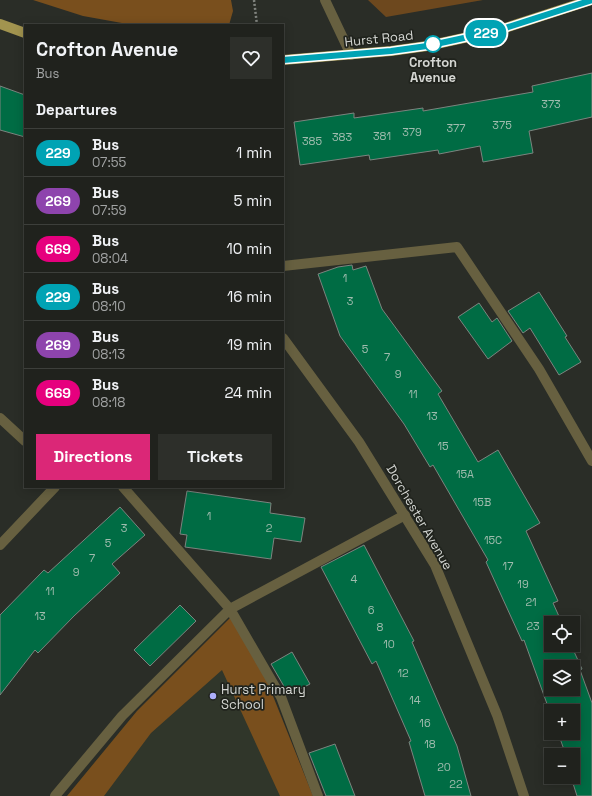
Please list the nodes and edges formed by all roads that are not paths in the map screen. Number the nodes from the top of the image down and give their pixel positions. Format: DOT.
graph roads {
  1 [pos="325,0"];
  2 [pos="592,0"];
  3 [pos="0,24"];
  4 [pos="24,33"];
  5 [pos="351,55"];
  6 [pos="284,60"];
  7 [pos="284,266"];
  8 [pos="284,339"];
  9 [pos="0,418"];
  10 [pos="24,440"];
  11 [pos="592,461"];
  12 [pos="54,488"];
  13 [pos="123,488"];
  14 [pos="405,516"];
  15 [pos="0,545"];
  16 [pos="230,609"];
  17 [pos="55,796"];
  18 [pos="318,796"];
  19 [pos="524,796"];
  1 -- 5 [label="street"];
  2 -- 5 [label="main road, Hurst Road"];
  3 -- 4 [label="main road"];
  5 -- 6 [label="main road, Hurst Road"];
  7 -- 11 [label="street"];
  8 -- 14 [label="street, Dorchester Avenue"];
  9 -- 10 [label="street"];
  12 -- 15 [label="street"];
  13 -- 16 [label="street"];
  14 -- 16 [label="street"];
  14 -- 19 [label="street, Dorchester Avenue"];
  16 -- 17 [label="street"];
  16 -- 18 [label="street"];
}
